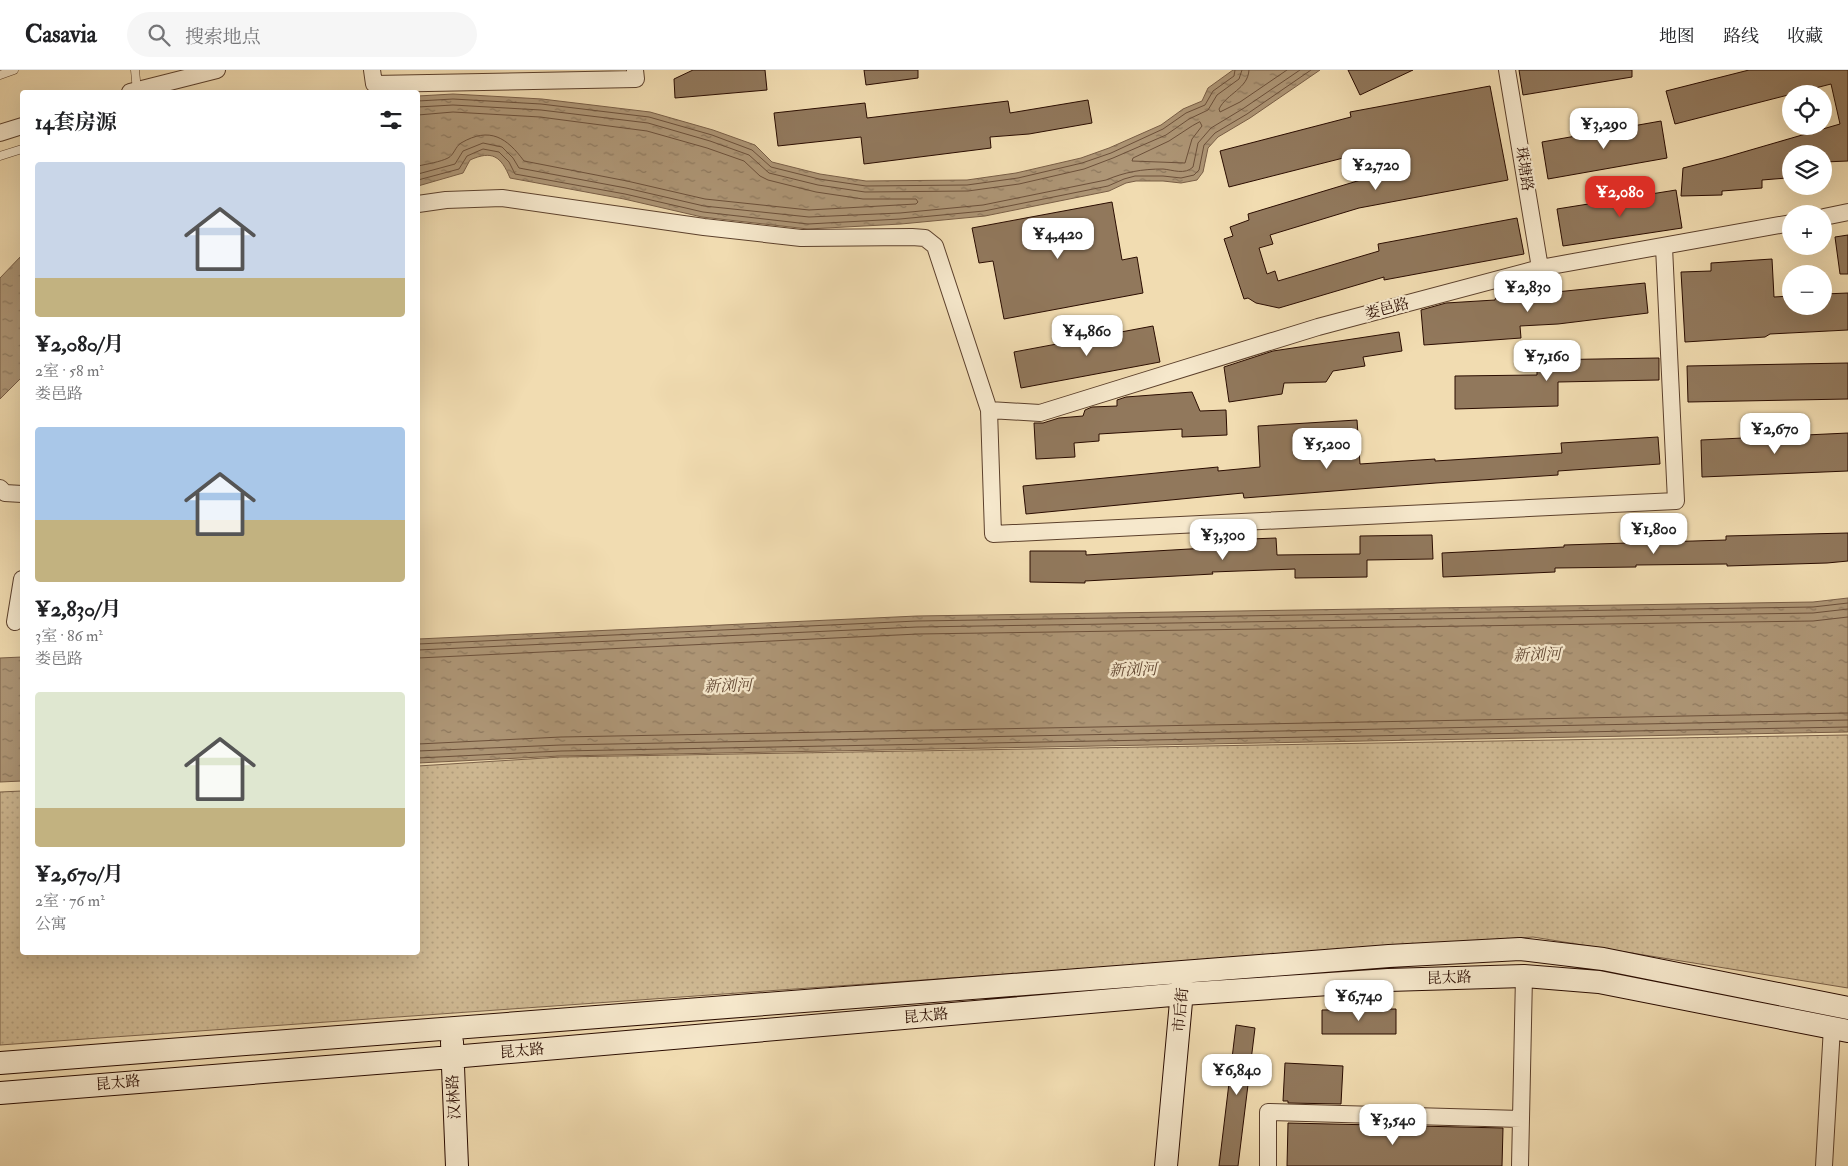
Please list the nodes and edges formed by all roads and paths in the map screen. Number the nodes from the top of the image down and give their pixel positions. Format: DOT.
graph roads {
  1 [pos="14,70"];
  2 [pos="135,70"];
  3 [pos="217,70"];
  4 [pos="372,70"];
  5 [pos="635,70"];
  6 [pos="1507,70"];
  7 [pos="0,75"];
  8 [pos="554,75"];
  9 [pos="133,90"];
  10 [pos="141,90"];
  11 [pos="20,127"];
  12 [pos="0,133"];
  13 [pos="20,150"];
  14 [pos="0,156"];
  15 [pos="420,204"];
  16 [pos="1848,212"];
  17 [pos="1832,215"];
  18 [pos="1782,225"];
  19 [pos="1664,247"];
  20 [pos="1540,268"];
  21 [pos="989,410"];
  22 [pos="0,488"];
  23 [pos="20,494"];
  24 [pos="20,593"];
  25 [pos="16,622"];
  26 [pos="1524,976"];
  27 [pos="1183,983"];
  28 [pos="1848,1008"];
  29 [pos="451,1029"];
  30 [pos="1840,1029"];
  31 [pos="452,1057"];
  32 [pos="0,1063"];
  33 [pos="0,1093"];
  34 [pos="1521,1119"];
  35 [pos="457,1166"];
  36 [pos="1166,1166"];
  37 [pos="1268,1166"];
  38 [pos="1520,1166"];
  39 [pos="1824,1166"];
  1 -- 7 [label="lane"];
  2 -- 9 [label="lane"];
  3 -- 10 [label="street"];
  4 -- 8 [label="street"];
  5 -- 8 [label="street"];
  6 -- 20 [label="street, 珠塘路"];
  11 -- 12 [label="street"];
  13 -- 14 [label="lane"];
  15 -- 21 [label="street"];
  16 -- 17 [label="street"];
  18 -- 19 [label="street, 娄邑路"];
  19 -- 20 [label="street, 娄邑路"];
  19 -- 21 [label="street"];
  20 -- 21 [label="street, 娄邑路"];
  22 -- 23 [label="street"];
  24 -- 25 [label="street"];
  26 -- 27 [label="main road, 昆太路"];
  26 -- 30 [label="main road, 昆太路"];
  26 -- 34 [label="street"];
  27 -- 28 [label="main road, 昆太路"];
  27 -- 29 [label="main road, 昆太路"];
  27 -- 31 [label="main road, 昆太路"];
  27 -- 36 [label="main road, 市后街"];
  29 -- 31 [label="main road, 汉林路"];
  29 -- 32 [label="main road, 昆太路"];
  30 -- 39 [label="street"];
  31 -- 33 [label="main road, 昆太路"];
  31 -- 35 [label="main road, 汉林路"];
  34 -- 37 [label="street"];
  34 -- 38 [label="street"];
}
